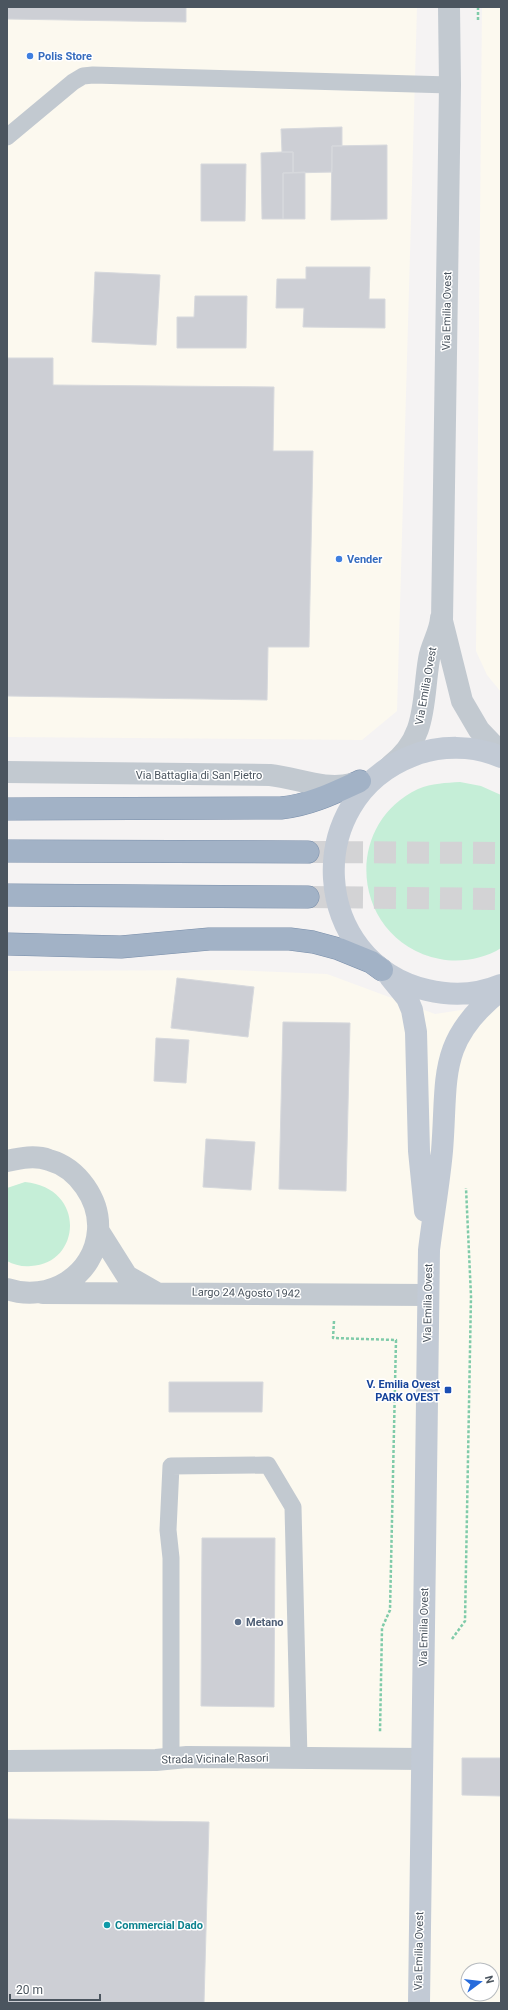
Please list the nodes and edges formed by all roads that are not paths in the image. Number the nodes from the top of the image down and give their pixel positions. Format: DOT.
graph roads {
  1 [pos="448,7"];
  2 [pos="450,84"];
  3 [pos="7,137"];
  4 [pos="442,615"];
  5 [pos="501,753"];
  6 [pos="501,757"];
  7 [pos="386,769"];
  8 [pos="7,772"];
  9 [pos="360,781"];
  10 [pos="7,809"];
  11 [pos="7,851"];
  12 [pos="308,852"];
  13 [pos="7,895"];
  14 [pos="308,897"];
  15 [pos="7,944"];
  16 [pos="382,970"];
  17 [pos="501,985"];
  18 [pos="501,990"];
  19 [pos="7,1160"];
  20 [pos="98,1230"];
  21 [pos="429,1250"];
  22 [pos="7,1290"];
  23 [pos="156,1292"];
  24 [pos="43,1293"];
  25 [pos="428,1295"];
  26 [pos="299,1758"];
  27 [pos="172,1759"];
  28 [pos="422,1759"];
  29 [pos="7,1761"];
  30 [pos="418,2003"];
  1 -- 2 [label="street, Via Emilia Ovest"];
  2 -- 3 [label="lane"];
  2 -- 4 [label="street, Via Emilia Ovest"];
  4 -- 5 [label="street, Via Emilia Ovest"];
  4 -- 7 [label="street, Via Emilia Ovest"];
  6 -- 7 [label="main road, Via Emilia Ovest"];
  7 -- 9 [label="street, Via Battaglia di San Pietro"];
  7 -- 16 [label="main road, Via Emilia Ovest"];
  8 -- 9 [label="street, Via Battaglia di San Pietro"];
  9 -- 10 [label="highway"];
  11 -- 12 [label="highway"];
  13 -- 14 [label="highway"];
  15 -- 16 [label="highway"];
  16 -- 17 [label="main road, Via Emilia Ovest"];
  16 -- 21 [label="main road, Via Emilia Ovest"];
  18 -- 21 [label="main road, Via Emilia Ovest"];
  19 -- 20 [label="street, Largo 24 Agosto 1942"];
  20 -- 23 [label="street, Largo 24 Agosto 1942"];
  20 -- 24 [label="street, Largo 24 Agosto 1942"];
  21 -- 25 [label="main road, Via Emilia Ovest"];
  22 -- 24 [label="street, Largo 24 Agosto 1942"];
  23 -- 24 [label="street, Largo 24 Agosto 1942"];
  23 -- 25 [label="street, Largo 24 Agosto 1942"];
  25 -- 28 [label="main road, Via Emilia Ovest"];
  26 -- 27 [label="street, Strada Vicinale Rasori"];
  26 -- 27 [label="lane"];
  26 -- 28 [label="street, Strada Vicinale Rasori"];
  27 -- 29 [label="street, Strada Vicinale Rasori"];
  28 -- 30 [label="main road, Via Emilia Ovest"];
}
